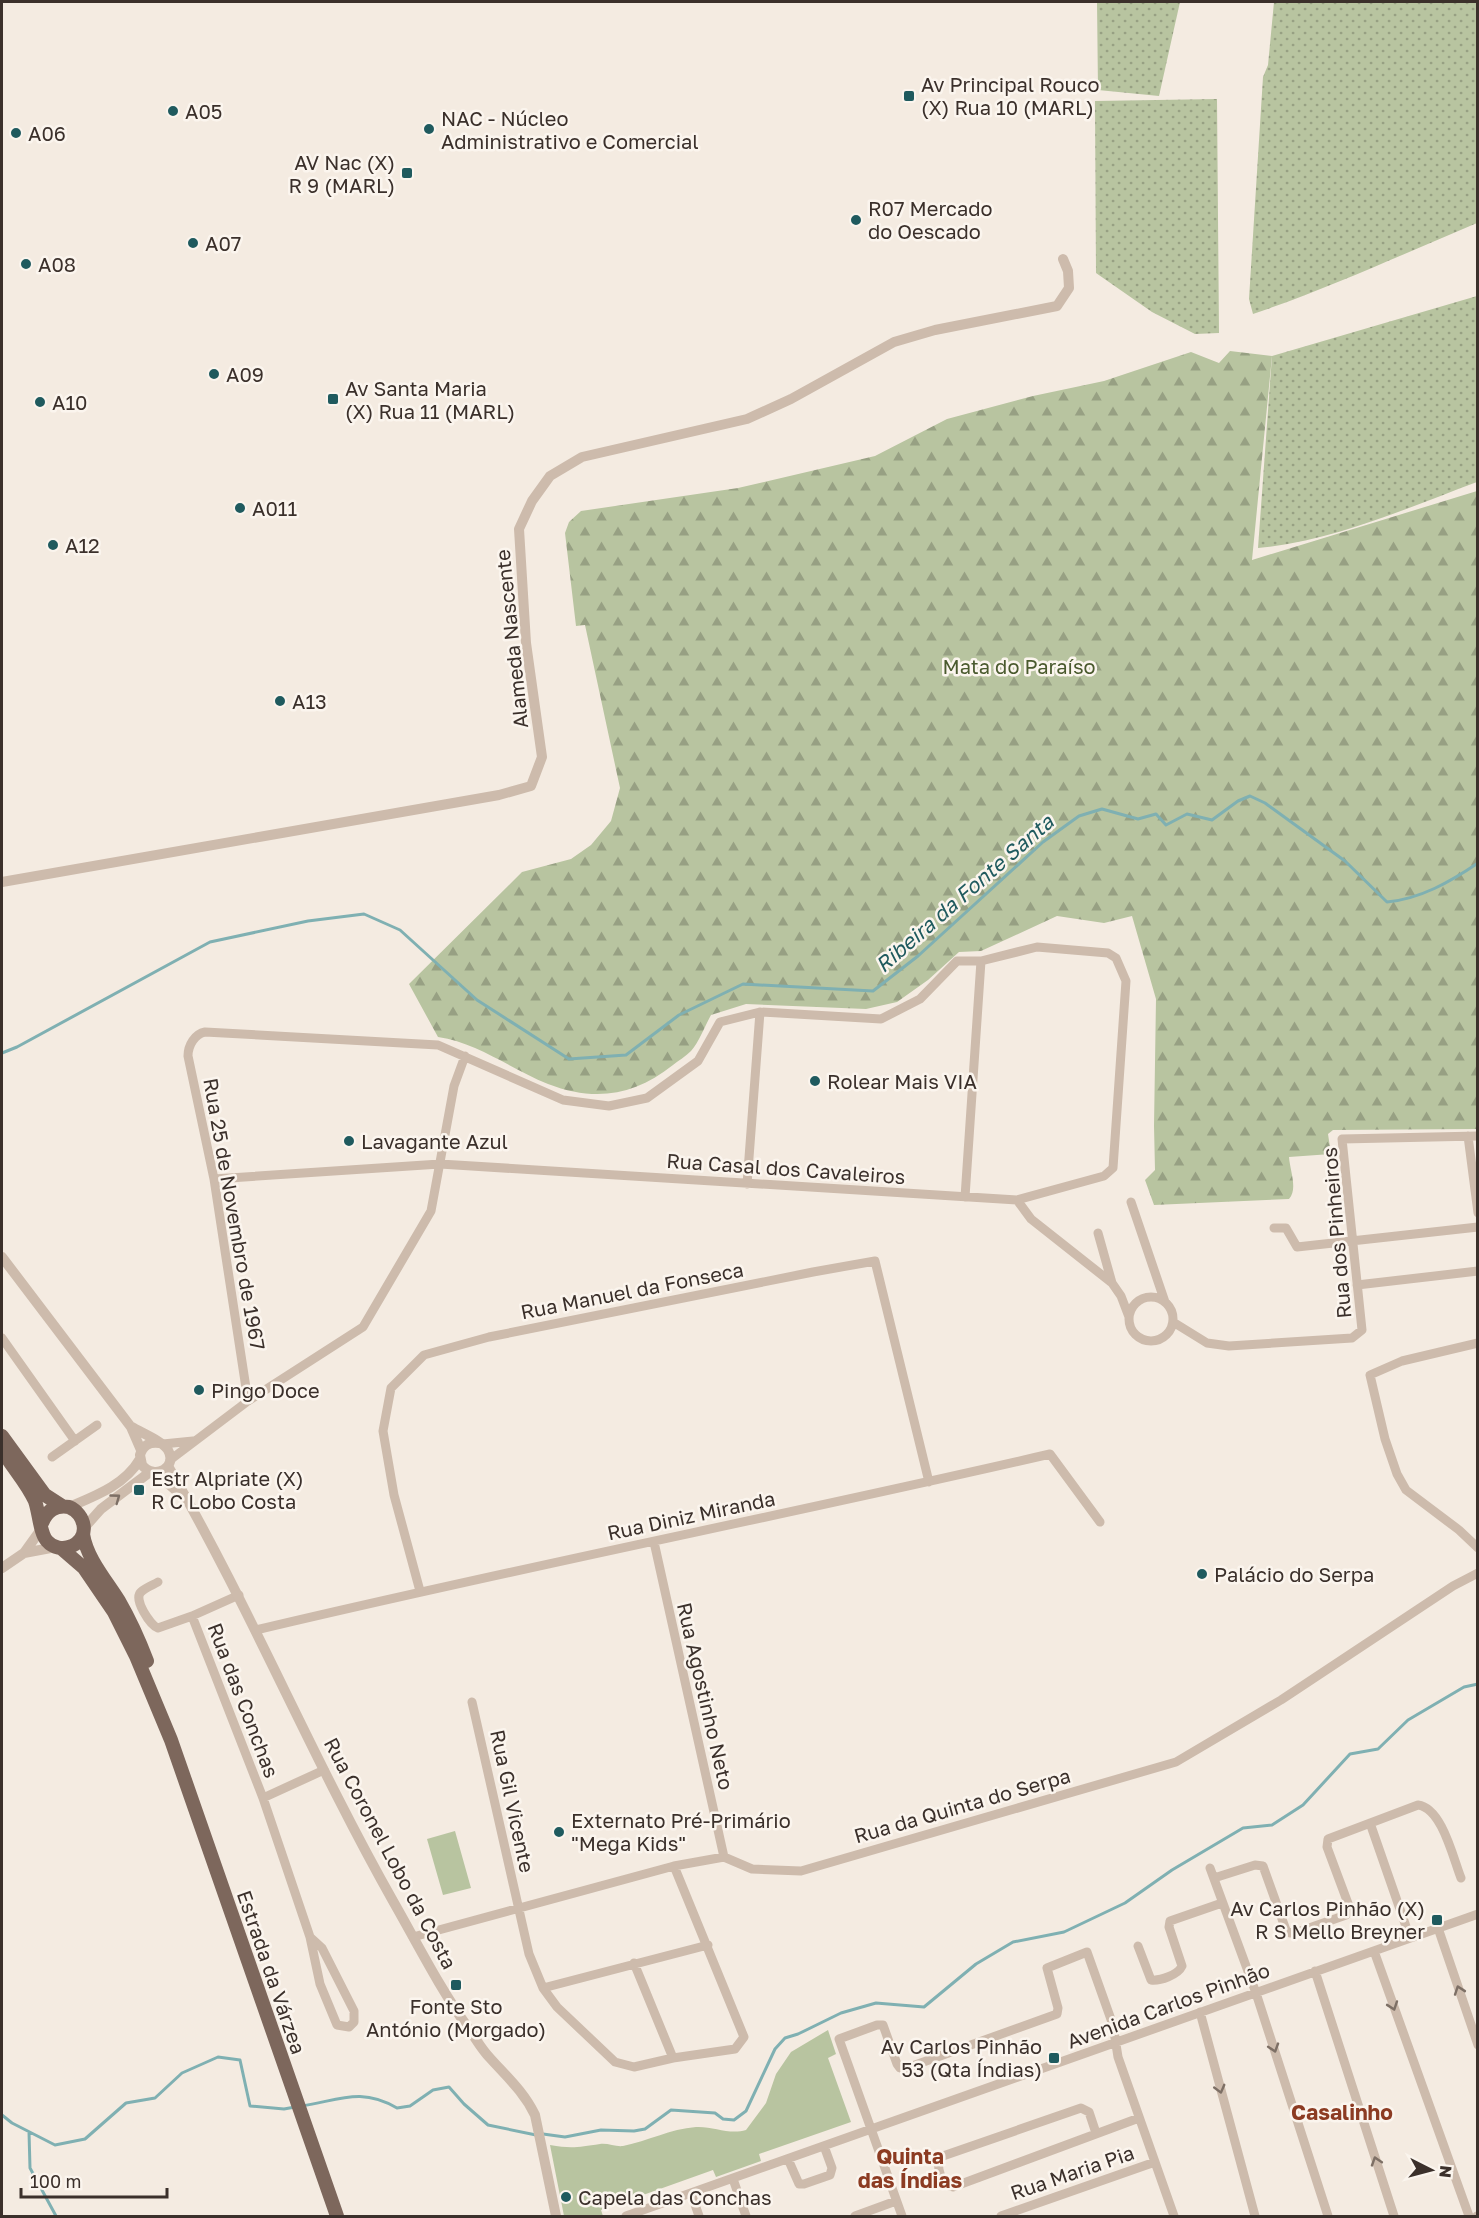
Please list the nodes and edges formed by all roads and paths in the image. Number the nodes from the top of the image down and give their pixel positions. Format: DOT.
graph roads {
  1 [pos="1063,258"];
  2 [pos="2,882"];
  3 [pos="981,961"];
  4 [pos="760,1012"];
  5 [pos="465,1056"];
  6 [pos="1473,1136"];
  7 [pos="440,1164"];
  8 [pos="214,1179"];
  9 [pos="747,1184"];
  10 [pos="964,1197"];
  11 [pos="1017,1200"];
  12 [pos="1131,1202"];
  13 [pos="1478,1213"];
  14 [pos="1478,1227"];
  15 [pos="1274,1228"];
  16 [pos="1098,1233"];
  17 [pos="1352,1241"];
  18 [pos="2,1257"];
  19 [pos="1478,1271"];
  20 [pos="1112,1283"];
  21 [pos="1357,1285"];
  22 [pos="1165,1302"];
  23 [pos="1129,1317"];
  24 [pos="1173,1323"];
  25 [pos="2,1338"];
  26 [pos="1478,1343"];
  27 [pos="248,1401"];
  28 [pos="97,1425"];
  29 [pos="131,1427"];
  30 [pos="2,1436"];
  31 [pos="75,1441"];
  32 [pos="193,1441"];
  33 [pos="161,1444"];
  34 [pos="2,1450"];
  35 [pos="141,1455"];
  36 [pos="52,1458"];
  37 [pos="169,1463"];
  38 [pos="153,1473"];
  39 [pos="929,1482"];
  40 [pos="189,1502"];
  41 [pos="65,1506"];
  42 [pos="1100,1522"];
  43 [pos="42,1525"];
  44 [pos="84,1531"];
  45 [pos="654,1542"];
  46 [pos="59,1548"];
  47 [pos="1478,1548"];
  48 [pos="24,1553"];
  49 [pos="2,1568"];
  50 [pos="1478,1573"];
  51 [pos="158,1582"];
  52 [pos="420,1591"];
  53 [pos="239,1596"];
  54 [pos="192,1616"];
  55 [pos="256,1630"];
  56 [pos="472,1702"];
  57 [pos="171,1740"];
  58 [pos="324,1770"];
  59 [pos="263,1798"];
  60 [pos="1370,1823"];
  61 [pos="724,1857"];
  62 [pos="674,1866"];
  63 [pos="1210,1868"];
  64 [pos="1214,1878"];
  65 [pos="1461,1878"];
  66 [pos="1222,1903"];
  67 [pos="518,1907"];
  68 [pos="1478,1914"];
  69 [pos="1438,1928"];
  70 [pos="310,1937"];
  71 [pos="413,1937"];
  72 [pos="1410,1938"];
  73 [pos="708,1945"];
  74 [pos="1138,1946"];
  75 [pos="1374,1951"];
  76 [pos="634,1964"];
  77 [pos="1315,1971"];
  78 [pos="543,1988"];
  79 [pos="1256,1992"];
  80 [pos="1200,2012"];
  81 [pos="1116,2042"];
  82 [pos="1478,2045"];
  83 [pos="673,2058"];
  84 [pos="1139,2118"];
  85 [pos="871,2129"];
  86 [pos="1096,2133"];
  87 [pos="824,2146"];
  88 [pos="788,2159"];
  89 [pos="1155,2162"];
  90 [pos="733,2179"];
  91 [pos="692,2193"];
  92 [pos="896,2201"];
  93 [pos="631,2216"];
  94 [pos="337,2217"];
  95 [pos="556,2217"];
  96 [pos="699,2217"];
  97 [pos="746,2217"];
  98 [pos="855,2217"];
  99 [pos="902,2217"];
  100 [pos="1001,2217"];
  101 [pos="1174,2217"];
  102 [pos="1255,2217"];
  103 [pos="1328,2217"];
  104 [pos="1394,2217"];
  105 [pos="1469,2217"];
  1 -- 2 [label="street, Alameda Nascente"];
  3 -- 4 [label="street"];
  3 -- 10 [label="street"];
  3 -- 11 [label="street, Rua Casal dos Cavaleiros"];
  4 -- 5 [label="street"];
  4 -- 9 [label="street"];
  5 -- 7 [label="street"];
  5 -- 8 [label="street, Rua 25 de Novembro de 1967"];
  6 -- 13 [label="street"];
  6 -- 17 [label="street, Rua dos Pinheiros"];
  7 -- 8 [label="street, Rua Casal dos Cavaleiros"];
  7 -- 9 [label="street, Rua Casal dos Cavaleiros"];
  7 -- 27 [label="street"];
  8 -- 27 [label="street, Rua 25 de Novembro de 1967"];
  9 -- 10 [label="street, Rua Casal dos Cavaleiros"];
  10 -- 11 [label="street, Rua Casal dos Cavaleiros"];
  11 -- 20 [label="street"];
  12 -- 22 [label="street"];
  14 -- 17 [label="street"];
  15 -- 17 [label="street"];
  16 -- 20 [label="street"];
  17 -- 21 [label="street, Rua dos Pinheiros"];
  18 -- 29 [label="street"];
  19 -- 21 [label="street"];
  20 -- 23 [label="street"];
  21 -- 24 [label="street, Rua dos Pinheiros"];
  22 -- 23 [label="street"];
  22 -- 24 [label="street"];
  23 -- 24 [label="street"];
  25 -- 31 [label="street"];
  26 -- 47 [label="street"];
  27 -- 32 [label="street"];
  28 -- 31 [label="street"];
  29 -- 33 [label="street"];
  29 -- 35 [label="street"];
  30 -- 41 [label="main road, Estrada da Várzea"];
  31 -- 36 [label="street"];
  32 -- 33 [label="street"];
  32 -- 37 [label="street"];
  33 -- 35 [label="street"];
  33 -- 37 [label="street"];
  34 -- 43 [label="main road, Estrada da Várzea"];
  35 -- 38 [label="street"];
  35 -- 41 [label="street"];
  37 -- 38 [label="street"];
  37 -- 40 [label="street, Rua Coronel Lobo da Costa"];
  38 -- 40 [label="street, Rua Coronel Lobo da Costa"];
  44 -- 38 [label="street, one-way"];
  39 -- 42 [label="street, Rua Diniz Miranda"];
  39 -- 45 [label="street, Rua Diniz Miranda"];
  39 -- 52 [label="street, Rua Manuel da Fonseca"];
  40 -- 53 [label="street, Rua Coronel Lobo da Costa"];
  41 -- 43 [label="main road"];
  41 -- 44 [label="main road, Estrada da Várzea"];
  43 -- 46 [label="main road, Estrada da Várzea"];
  43 -- 48 [label="street"];
  44 -- 46 [label="main road"];
  44 -- 57 [label="main road, Estrada da Várzea"];
  45 -- 52 [label="street, Rua Diniz Miranda"];
  45 -- 61 [label="street, Rua Agostinho Neto"];
  46 -- 48 [label="street"];
  46 -- 57 [label="main road, Estrada da Várzea"];
  48 -- 49 [label="street"];
  50 -- 61 [label="street, Rua da Quinta do Serpa"];
  51 -- 54 [label="street, Rua das Conchas"];
  52 -- 55 [label="street, Rua Diniz Miranda"];
  53 -- 54 [label="street, Rua das Conchas"];
  53 -- 55 [label="street, Rua Coronel Lobo da Costa"];
  54 -- 59 [label="street, Rua das Conchas"];
  55 -- 58 [label="street, Rua Coronel Lobo da Costa"];
  56 -- 67 [label="street, Rua Gil Vicente"];
  57 -- 94 [label="main road, Estrada da Várzea"];
  58 -- 59 [label="street, Rua das Conchas"];
  58 -- 71 [label="street, Rua Coronel Lobo da Costa"];
  59 -- 70 [label="street, Rua das Conchas"];
  60 -- 64 [label="street"];
  60 -- 65 [label="street"];
  60 -- 72 [label="street"];
  61 -- 62 [label="street"];
  62 -- 67 [label="street"];
  62 -- 73 [label="street"];
  63 -- 64 [label="street"];
  64 -- 66 [label="street"];
  66 -- 74 [label="street"];
  66 -- 79 [label="street"];
  67 -- 71 [label="street"];
  67 -- 78 [label="street, Rua Gil Vicente"];
  68 -- 69 [label="street, Avenida Carlos Pinhão"];
  69 -- 72 [label="street, Avenida Carlos Pinhão"];
  82 -- 69 [label="street, one-way"];
  70 -- 70 [label="street, Rua das Conchas"];
  71 -- 95 [label="street, Rua Coronel Lobo da Costa"];
  72 -- 75 [label="street, Avenida Carlos Pinhão"];
  73 -- 76 [label="street"];
  73 -- 83 [label="street, Rua Gil Vicente"];
  75 -- 77 [label="street, Avenida Carlos Pinhão"];
  75 -- 105 [label="street, one-way"];
  76 -- 78 [label="street"];
  76 -- 83 [label="street"];
  77 -- 79 [label="street, Avenida Carlos Pinhão"];
  104 -- 77 [label="street, one-way"];
  78 -- 83 [label="street, Rua Gil Vicente"];
  79 -- 80 [label="street, Avenida Carlos Pinhão"];
  79 -- 103 [label="street, one-way"];
  80 -- 81 [label="street, Avenida Carlos Pinhão"];
  80 -- 102 [label="street, one-way"];
  81 -- 84 [label="street"];
  81 -- 85 [label="street, Avenida Carlos Pinhão"];
  81 -- 85 [label="street"];
  84 -- 86 [label="street"];
  84 -- 89 [label="street"];
  85 -- 87 [label="street, Avenida Carlos Pinhão"];
  85 -- 92 [label="street"];
  86 -- 86 [label="street"];
  87 -- 88 [label="street, Avenida Carlos Pinhão"];
  87 -- 88 [label="street"];
  88 -- 90 [label="street, Avenida Carlos Pinhão"];
  89 -- 100 [label="street, Rua Maria Pia"];
  89 -- 101 [label="street"];
  90 -- 91 [label="street, Avenida Carlos Pinhão"];
  90 -- 97 [label="street"];
  91 -- 93 [label="street, Avenida Carlos Pinhão"];
  91 -- 96 [label="street"];
  92 -- 98 [label="street"];
  92 -- 99 [label="street"];
}
